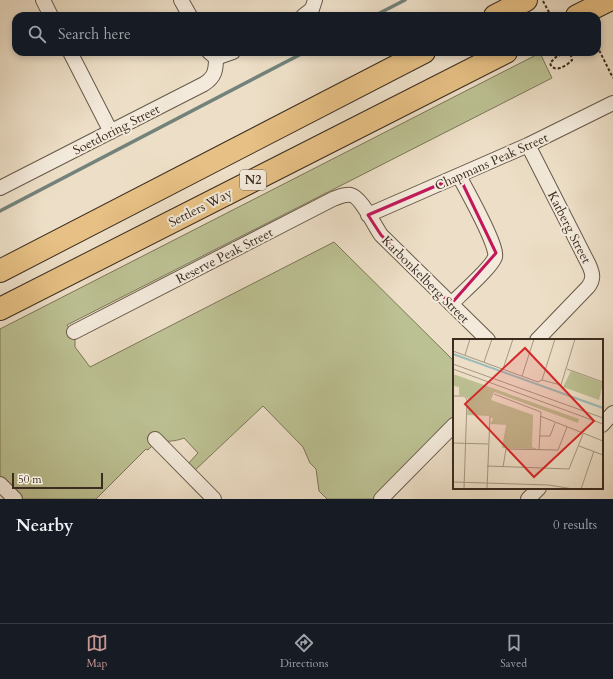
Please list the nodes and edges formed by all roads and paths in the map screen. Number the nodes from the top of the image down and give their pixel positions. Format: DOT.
graph roads {
  1 [pos="43,0"];
  2 [pos="182,0"];
  3 [pos="315,0"];
  4 [pos="526,0"];
  5 [pos="543,0"];
  6 [pos="609,0"];
  7 [pos="49,12"];
  8 [pos="188,12"];
  9 [pos="308,12"];
  10 [pos="503,12"];
  11 [pos="549,12"];
  12 [pos="585,12"];
  13 [pos="601,54"];
  14 [pos="72,56"];
  15 [pos="213,56"];
  16 [pos="416,56"];
  17 [pos="498,56"];
  18 [pos="559,56"];
  19 [pos="571,56"];
  20 [pos="613,78"];
  21 [pos="613,103"];
  22 [pos="110,132"];
  23 [pos="528,145"];
  24 [pos="459,176"];
  25 [pos="0,187"];
  26 [pos="368,216"];
  27 [pos="85,228"];
  28 [pos="0,255"];
  29 [pos="0,271"];
  30 [pos="451,304"];
  31 [pos="0,309"];
  32 [pos="74,332"];
  33 [pos="487,339"];
  34 [pos="538,339"];
  35 [pos="613,414"];
  36 [pos="603,424"];
  37 [pos="453,425"];
  38 [pos="155,439"];
  39 [pos="0,484"];
  40 [pos="538,489"];
  41 [pos="15,499"];
  42 [pos="214,499"];
  43 [pos="381,499"];
  44 [pos="528,499"];
  1 -- 7 [label="street"];
  2 -- 8 [label="street"];
  3 -- 9 [label="street"];
  4 -- 10 [label="highway"];
  5 -- 11 [label="path"];
  6 -- 12 [label="highway"];
  13 -- 20 [label="path"];
  14 -- 22 [label="street"];
  15 -- 22 [label="street, Soetdoring Street"];
  16 -- 27 [label="highway"];
  17 -- 31 [label="highway, Settlers Way / N2"];
  18 -- 19 [label="path"];
  21 -- 23 [label="street, Chapmans Peak Street"];
  22 -- 25 [label="street, Soetdoring Street"];
  23 -- 24 [label="street, Chapmans Peak Street"];
  23 -- 34 [label="street, Katberg Street"];
  24 -- 26 [label="street, Chapmans Peak Street"];
  24 -- 30 [label="street"];
  26 -- 30 [label="street, Karbonkelberg Street"];
  26 -- 32 [label="street, Reserve Peak Street"];
  27 -- 28 [label="highway"];
  27 -- 29 [label="highway"];
  30 -- 33 [label="street, Karbonkelberg Street"];
  35 -- 36 [label="street"];
  37 -- 43 [label="street"];
  38 -- 42 [label="street"];
  39 -- 41 [label="street"];
  40 -- 44 [label="street"];
}
